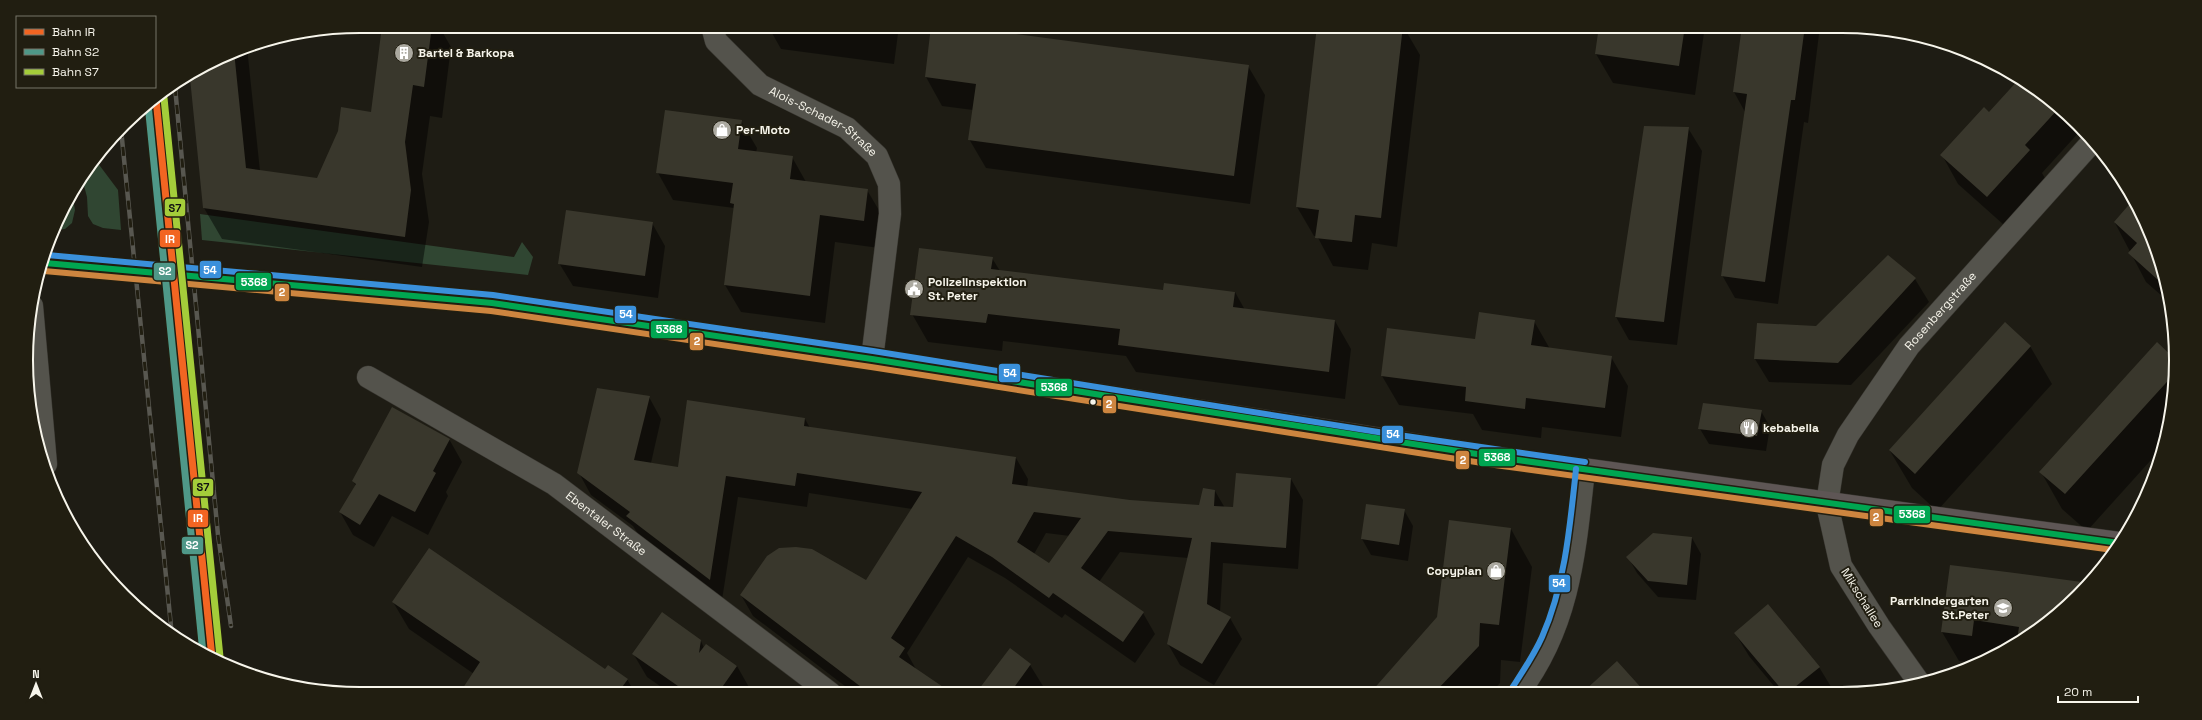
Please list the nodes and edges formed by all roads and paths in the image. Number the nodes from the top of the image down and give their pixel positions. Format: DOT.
graph roads {
  1 [pos="714,33"];
  2 [pos="2089,146"];
  3 [pos="48,263"];
  4 [pos="34,335"];
  5 [pos="872,359"];
  6 [pos="368,377"];
  7 [pos="44,446"];
  8 [pos="1584,470"];
  9 [pos="1827,504"];
  10 [pos="2114,542"];
  11 [pos="1916,679"];
  12 [pos="822,687"];
  13 [pos="1523,687"];
  1 -- 5 [label="street, Alois-Schader-Straße"];
  2 -- 9 [label="street, Rosenbergstraße"];
  3 -- 5 [label="main road"];
  4 -- 7 [label="street"];
  5 -- 8 [label="main road"];
  6 -- 12 [label="street, Ebentaler Straße"];
  8 -- 9 [label="main road"];
  8 -- 13 [label="street"];
  9 -- 10 [label="main road"];
  9 -- 11 [label="street, Mikschallee"];
}
